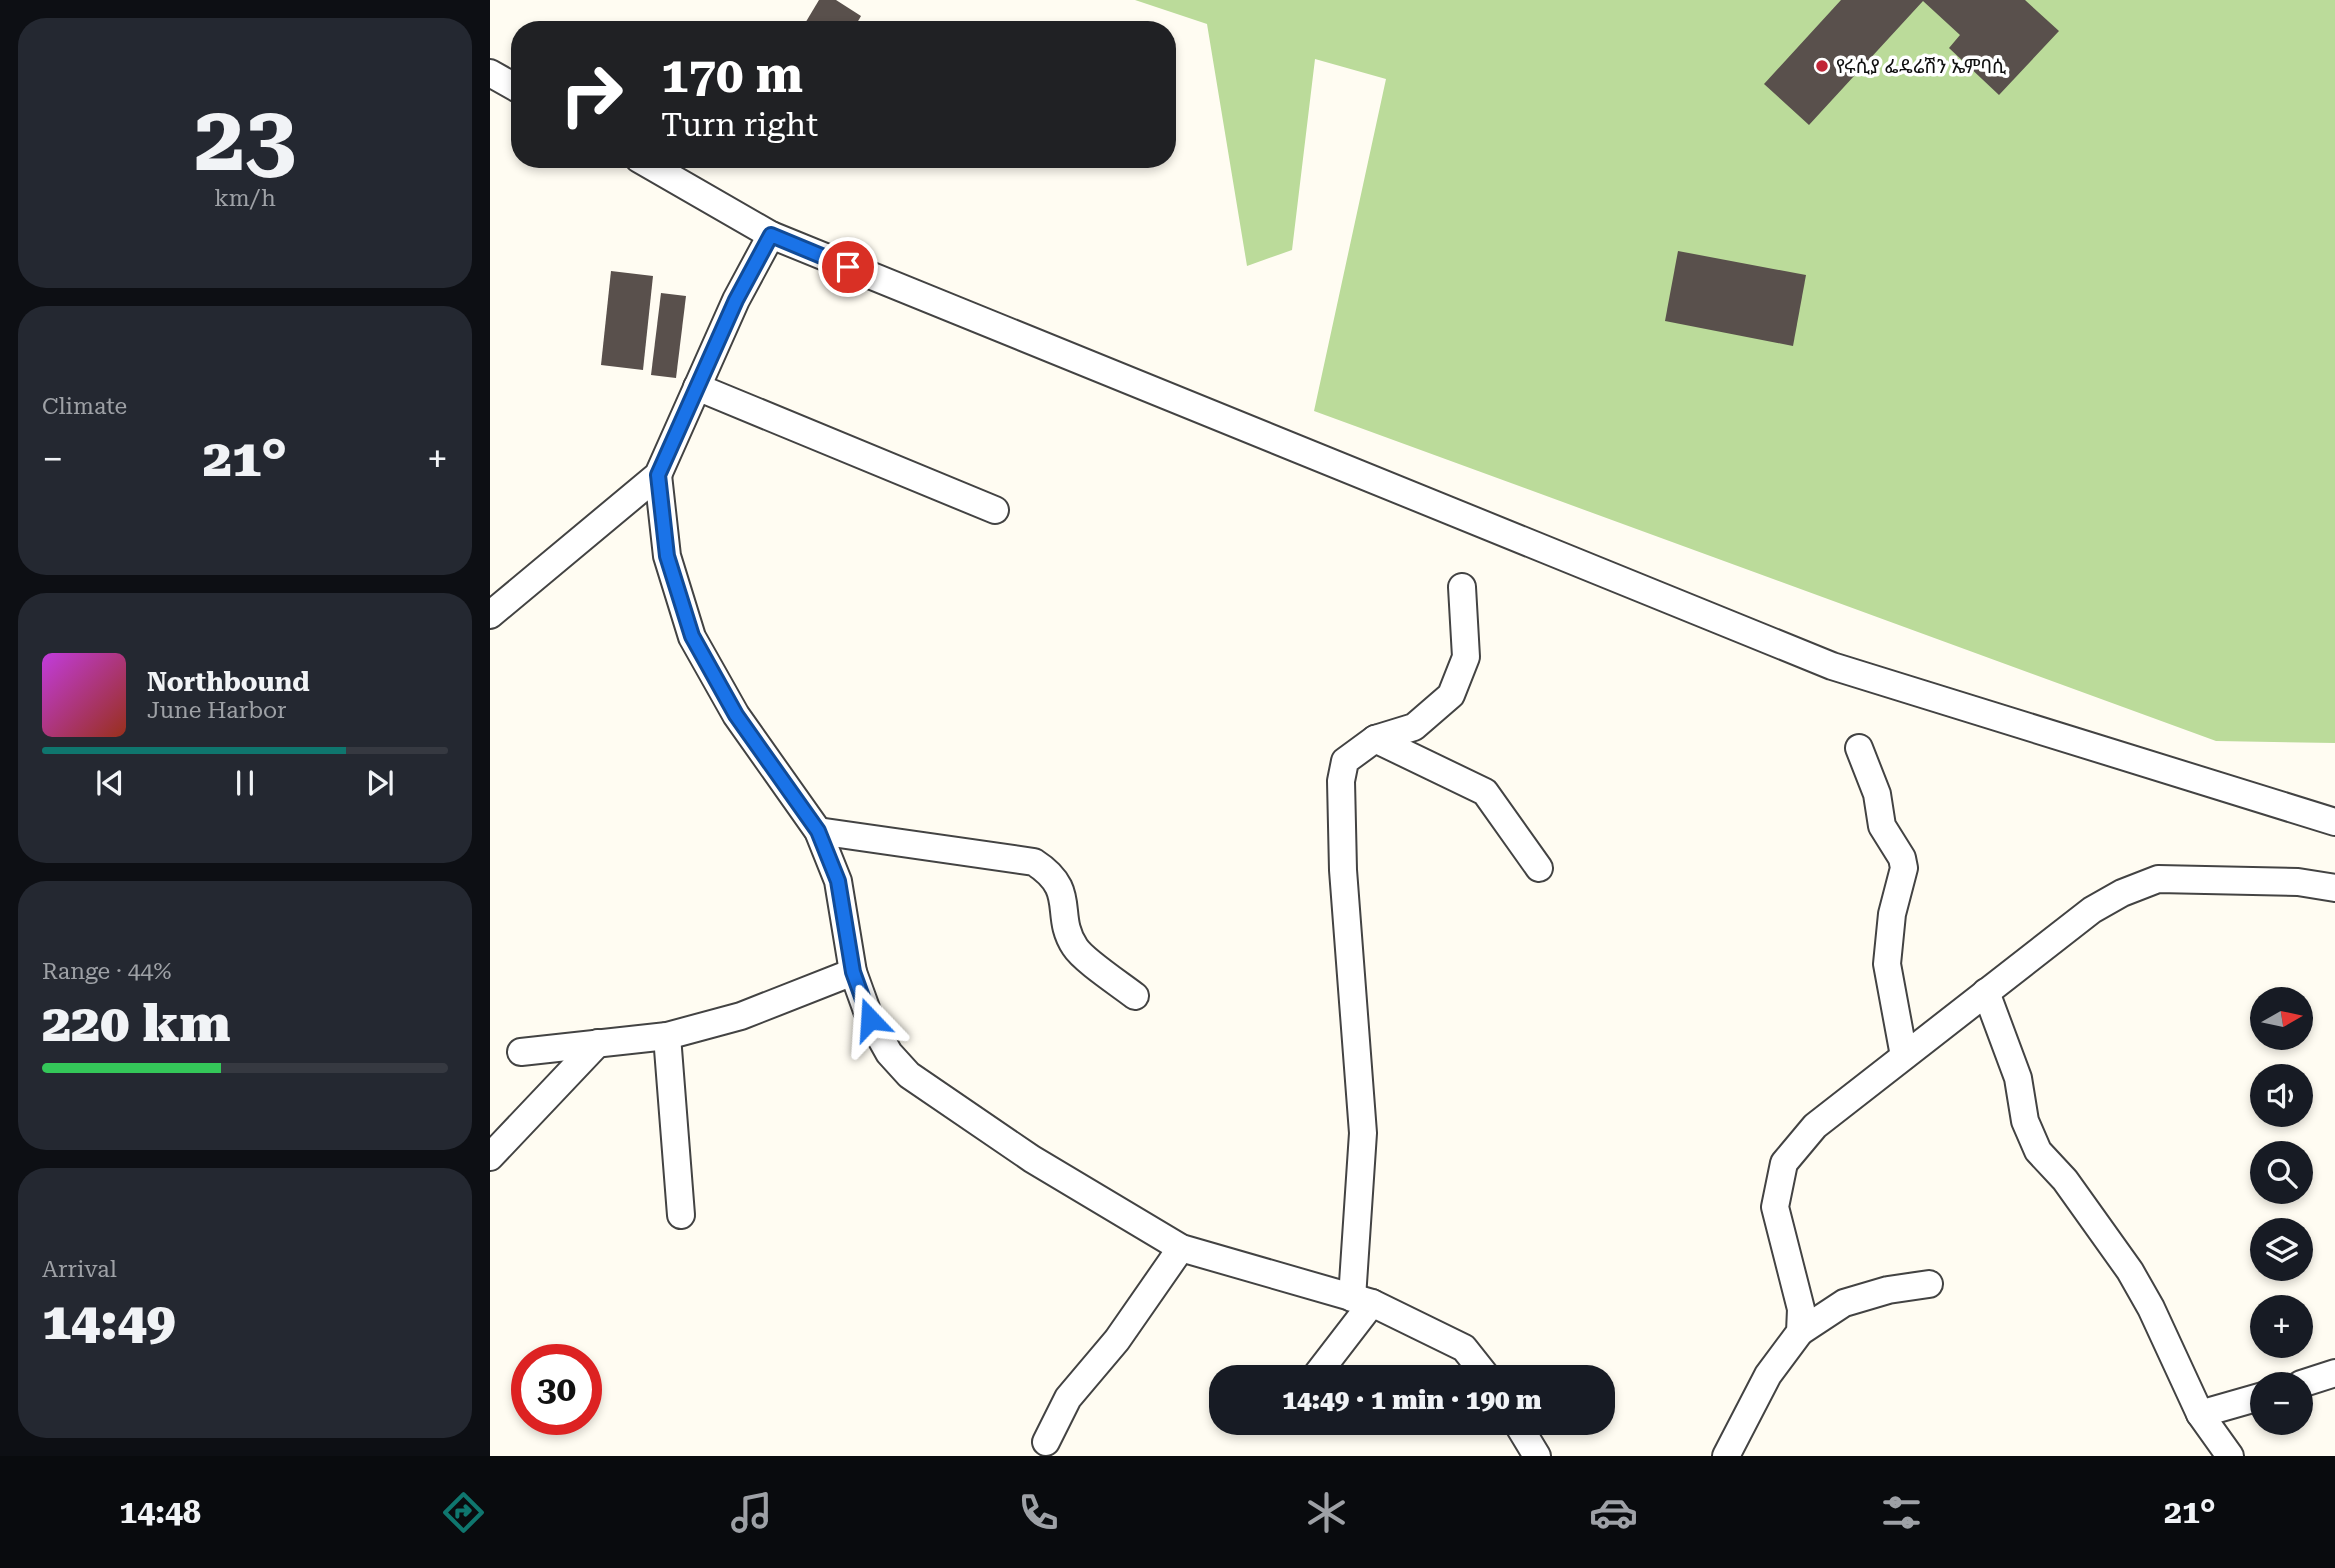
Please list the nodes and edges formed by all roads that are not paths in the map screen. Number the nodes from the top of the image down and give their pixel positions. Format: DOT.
graph roads {
  1 [pos="490,73"];
  2 [pos="511,85"];
  3 [pos="655,168"];
  4 [pos="771,235"];
  5 [pos="697,387"];
  6 [pos="658,475"];
  7 [pos="995,510"];
  8 [pos="1462,587"];
  9 [pos="490,615"];
  10 [pos="1375,739"];
  11 [pos="1859,748"];
  12 [pos="2335,822"];
  13 [pos="818,831"];
  14 [pos="1539,868"];
  15 [pos="2335,888"];
  16 [pos="853,972"];
  17 [pos="1986,992"];
  18 [pos="1135,996"];
  19 [pos="667,1036"];
  20 [pos="598,1043"];
  21 [pos="521,1052"];
  22 [pos="1904,1056"];
  23 [pos="490,1157"];
  24 [pos="681,1215"];
  25 [pos="1181,1248"];
  26 [pos="1929,1284"];
  27 [pos="1362,1301"];
  28 [pos="1800,1332"];
  29 [pos="1322,1365"];
  30 [pos="1477,1365"];
  31 [pos="2335,1373"];
  32 [pos="2313,1380"];
  33 [pos="2250,1400"];
  34 [pos="2200,1414"];
  35 [pos="1524,1435"];
  36 [pos="1046,1442"];
  37 [pos="1536,1456"];
  38 [pos="1726,1456"];
  39 [pos="2230,1456"];
  1 -- 2 [label="street"];
  3 -- 4 [label="street"];
  4 -- 5 [label="street"];
  4 -- 12 [label="street"];
  5 -- 6 [label="street"];
  5 -- 7 [label="street"];
  6 -- 9 [label="street"];
  6 -- 13 [label="street"];
  8 -- 10 [label="street"];
  10 -- 14 [label="street"];
  10 -- 27 [label="street"];
  11 -- 22 [label="street"];
  13 -- 16 [label="street"];
  13 -- 18 [label="street"];
  15 -- 17 [label="street"];
  16 -- 19 [label="street"];
  16 -- 25 [label="street"];
  17 -- 22 [label="street"];
  17 -- 34 [label="street"];
  19 -- 20 [label="street"];
  19 -- 24 [label="street"];
  20 -- 21 [label="street"];
  20 -- 23 [label="street"];
  22 -- 28 [label="street"];
  25 -- 27 [label="street"];
  25 -- 36 [label="street"];
  26 -- 28 [label="street"];
  27 -- 29 [label="street"];
  27 -- 30 [label="street"];
  28 -- 38 [label="street"];
  31 -- 32 [label="street"];
  33 -- 34 [label="street"];
  34 -- 39 [label="street"];
  35 -- 37 [label="street"];
}
